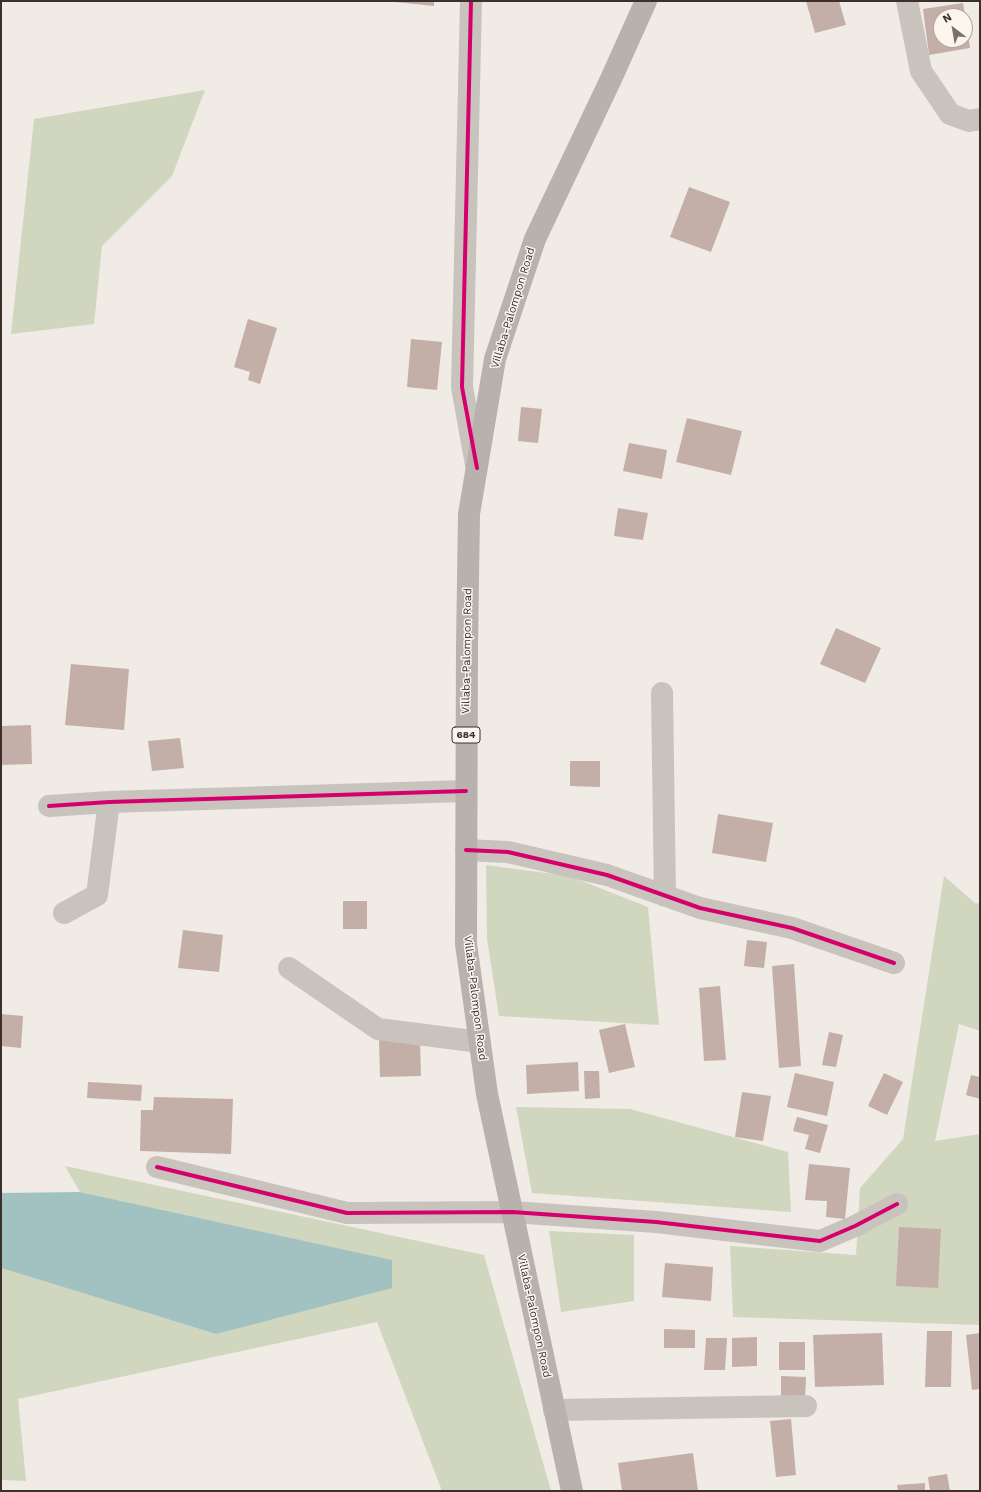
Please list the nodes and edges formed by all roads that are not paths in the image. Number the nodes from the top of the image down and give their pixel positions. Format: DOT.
graph roads {
  1 [pos="471,1"];
  2 [pos="646,1"];
  3 [pos="907,1"];
  4 [pos="980,119"];
  5 [pos="477,468"];
  6 [pos="662,693"];
  7 [pos="466,791"];
  8 [pos="109,802"];
  9 [pos="49,806"];
  10 [pos="466,850"];
  11 [pos="665,896"];
  12 [pos="64,913"];
  13 [pos="894,963"];
  14 [pos="289,968"];
  15 [pos="480,1042"];
  16 [pos="157,1167"];
  17 [pos="897,1204"];
  18 [pos="512,1212"];
  19 [pos="806,1406"];
  20 [pos="554,1410"];
  21 [pos="572,1491"];
  1 -- 5 [label="street"];
  2 -- 5 [label="main road, Villaba-Palompon Road / 684"];
  3 -- 4 [label="street"];
  5 -- 7 [label="main road, Villaba-Palompon Road / 684"];
  6 -- 11 [label="street"];
  7 -- 8 [label="street"];
  7 -- 10 [label="main road, Villaba-Palompon Road / 684"];
  8 -- 9 [label="street"];
  8 -- 12 [label="street"];
  10 -- 11 [label="street"];
  10 -- 15 [label="main road, Villaba-Palompon Road / 684"];
  11 -- 13 [label="street"];
  14 -- 15 [label="street"];
  15 -- 18 [label="main road, Villaba-Palompon Road / 684"];
  16 -- 18 [label="street"];
  17 -- 18 [label="street"];
  18 -- 20 [label="main road, Villaba-Palompon Road / 684"];
  19 -- 20 [label="street"];
  20 -- 21 [label="main road, Villaba-Palompon Road / 684"];
}
